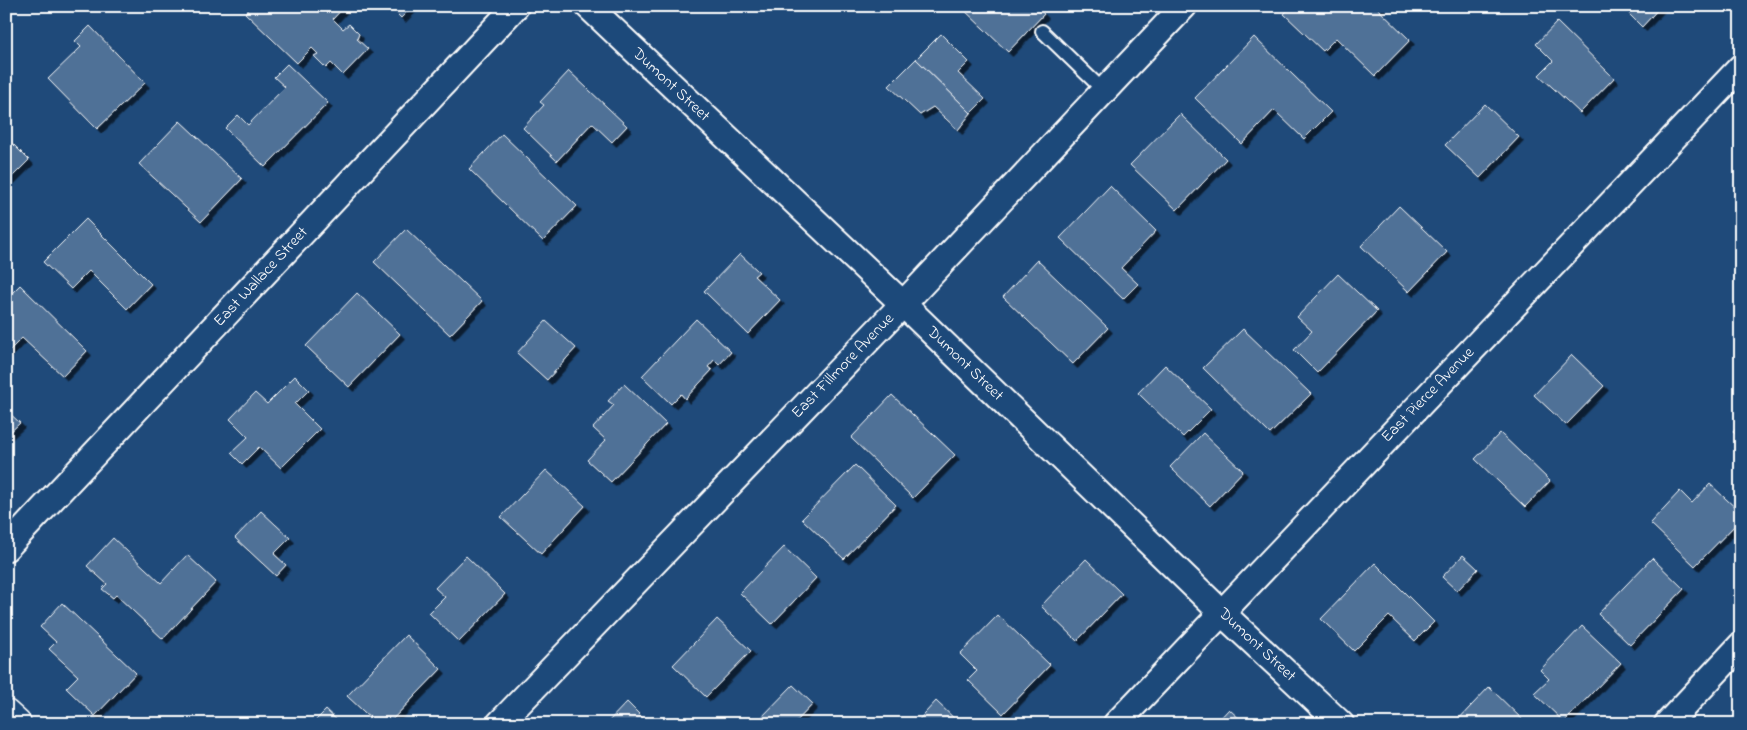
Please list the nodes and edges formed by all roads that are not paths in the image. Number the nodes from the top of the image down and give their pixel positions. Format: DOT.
graph roads {
  1 [pos="516,6"];
  2 [pos="588,6"];
  3 [pos="1177,9"];
  4 [pos="1042,31"];
  5 [pos="1741,67"];
  6 [pos="1104,91"];
  7 [pos="903,304"];
  8 [pos="6,548"];
  9 [pos="1222,612"];
  10 [pos="1741,645"];
  11 [pos="6,714"];
  12 [pos="17,724"];
  13 [pos="499,724"];
  14 [pos="1116,724"];
  15 [pos="1341,724"];
  16 [pos="1667,724"];
  1 -- 8 [label="street, East Wallace Street"];
  2 -- 7 [label="street, Dumont Street"];
  3 -- 6 [label="street, East Fillmore Avenue"];
  4 -- 6 [label="lane"];
  5 -- 9 [label="street, East Pierce Avenue"];
  6 -- 7 [label="street, East Fillmore Avenue"];
  7 -- 9 [label="street, Dumont Street"];
  7 -- 13 [label="street, East Fillmore Avenue"];
  9 -- 14 [label="street, East Pierce Avenue"];
  9 -- 15 [label="street, Dumont Street"];
  10 -- 16 [label="street"];
  11 -- 12 [label="street"];
}
